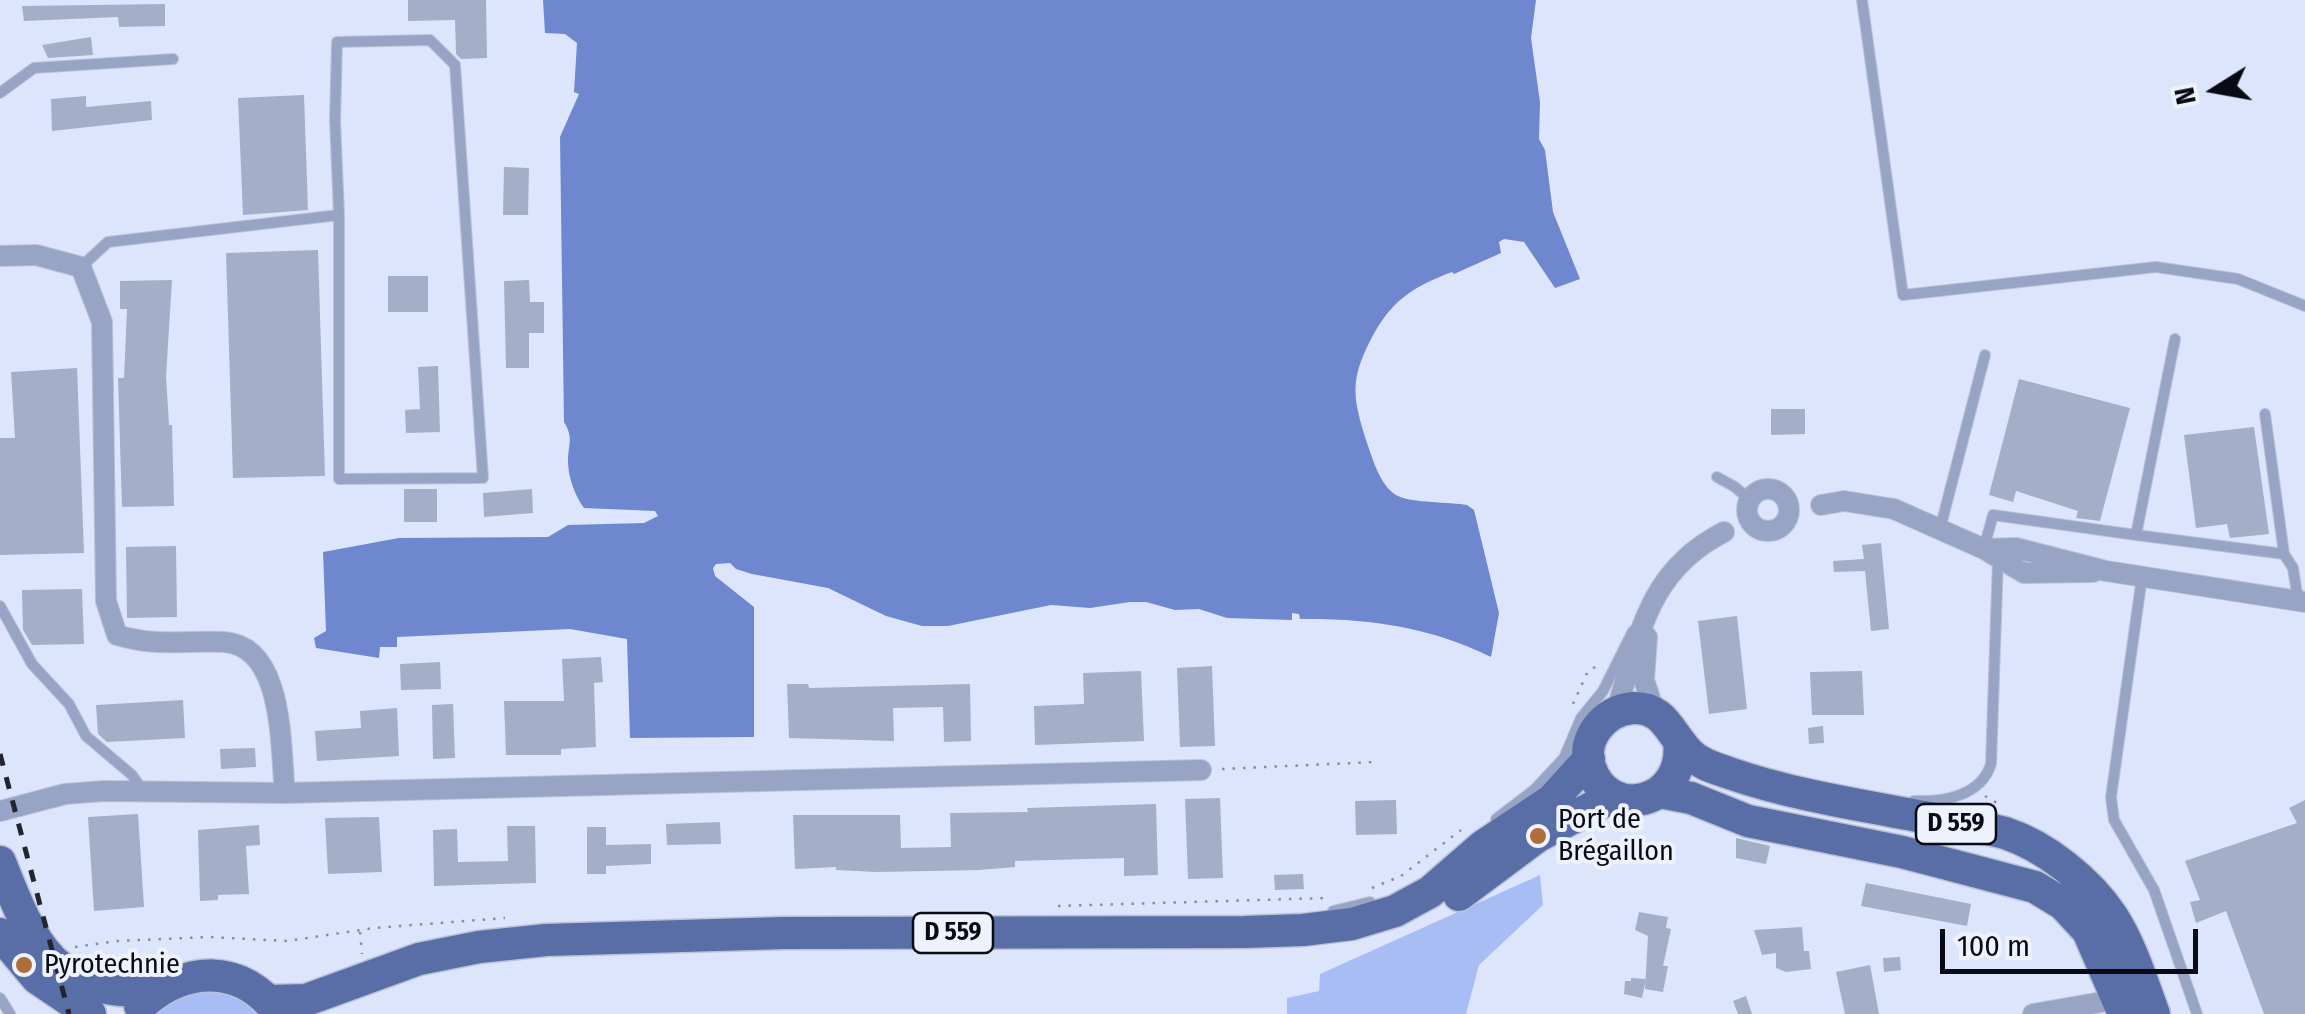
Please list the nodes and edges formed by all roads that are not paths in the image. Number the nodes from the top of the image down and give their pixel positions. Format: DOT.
graph roads {
  1 [pos="1862,0"];
  2 [pos="173,59"];
  3 [pos="0,92"];
  4 [pos="339,215"];
  5 [pos="0,256"];
  6 [pos="81,267"];
  7 [pos="2305,306"];
  8 [pos="2176,339"];
  9 [pos="1984,355"];
  10 [pos="2265,414"];
  11 [pos="1717,477"];
  12 [pos="1788,509"];
  13 [pos="1751,512"];
  14 [pos="1940,530"];
  15 [pos="2136,534"];
  16 [pos="1990,553"];
  17 [pos="2284,554"];
  18 [pos="2142,577"];
  19 [pos="1652,600"];
  20 [pos="2302,602"];
  21 [pos="0,606"];
  22 [pos="1616,712"];
  23 [pos="1655,713"];
  24 [pos="1679,741"];
  25 [pos="1588,759"];
  26 [pos="1200,770"];
  27 [pos="143,791"];
  28 [pos="1660,792"];
  29 [pos="285,794"];
  30 [pos="1614,796"];
  31 [pos="1856,804"];
  32 [pos="0,811"];
  33 [pos="1488,824"];
  34 [pos="0,862"];
  35 [pos="1378,900"];
  36 [pos="1321,912"];
  37 [pos="1212,919"];
  38 [pos="1091,932"];
  39 [pos="0,934"];
  40 [pos="0,998"];
  41 [pos="146,1003"];
  42 [pos="2122,1007"];
  43 [pos="275,1008"];
  44 [pos="10,1014"];
  45 [pos="90,1014"];
  46 [pos="335,1014"];
  47 [pos="2033,1014"];
  48 [pos="2154,1014"];
  49 [pos="2197,1014"];
  1 -- 7 [label="lane"];
  2 -- 3 [label="lane"];
  4 -- 4 [label="lane"];
  4 -- 6 [label="lane"];
  5 -- 6 [label="street"];
  6 -- 29 [label="street"];
  8 -- 15 [label="lane"];
  9 -- 14 [label="lane"];
  10 -- 17 [label="lane"];
  11 -- 13 [label="lane"];
  12 -- 13 [label="street"];
  12 -- 13 [label="street"];
  12 -- 14 [label="street"];
  13 -- 19 [label="street"];
  14 -- 16 [label="street"];
  15 -- 16 [label="lane"];
  15 -- 17 [label="lane"];
  16 -- 18 [label="street"];
  16 -- 31 [label="lane"];
  17 -- 20 [label="lane"];
  18 -- 20 [label="street"];
  18 -- 49 [label="lane"];
  19 -- 22 [label="street"];
  19 -- 23 [label="street"];
  19 -- 33 [label="lane"];
  21 -- 27 [label="lane"];
  22 -- 23 [label="main road"];
  22 -- 25 [label="main road"];
  23 -- 24 [label="main road"];
  24 -- 28 [label="main road"];
  24 -- 31 [label="main road, D 559"];
  25 -- 30 [label="main road"];
  25 -- 38 [label="main road, D 559"];
  26 -- 29 [label="street"];
  27 -- 29 [label="street"];
  27 -- 32 [label="street"];
  28 -- 30 [label="main road"];
  28 -- 42 [label="main road, D 559"];
  30 -- 46 [label="main road, D 559"];
  31 -- 48 [label="main road, D 559"];
  34 -- 41 [label="main road"];
  35 -- 36 [label="lane"];
  37 -- 38 [label="lane"];
  38 -- 43 [label="main road, D 559"];
  39 -- 45 [label="main road"];
  40 -- 44 [label="lane"];
  41 -- 43 [label="main road"];
  42 -- 47 [label="street"];
}
